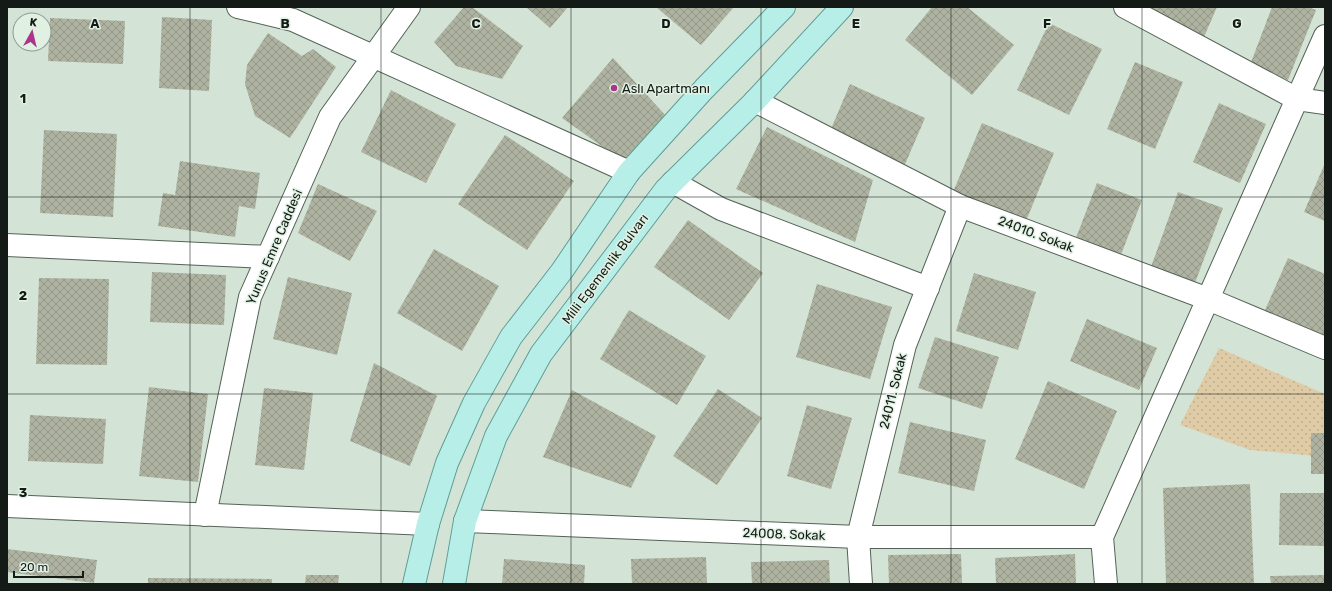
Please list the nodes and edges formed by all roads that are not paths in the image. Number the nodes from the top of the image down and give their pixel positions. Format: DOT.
graph roads {
  1 [pos="238,7"];
  2 [pos="410,7"];
  3 [pos="784,7"];
  4 [pos="842,7"];
  5 [pos="1125,7"];
  6 [pos="1325,36"];
  7 [pos="373,57"];
  8 [pos="1297,99"];
  9 [pos="755,101"];
  10 [pos="1325,103"];
  11 [pos="629,172"];
  12 [pos="673,182"];
  13 [pos="960,206"];
  14 [pos="7,245"];
  15 [pos="268,257"];
  16 [pos="928,288"];
  17 [pos="1208,299"];
  18 [pos="1325,348"];
  19 [pos="7,506"];
  20 [pos="205,515"];
  21 [pos="465,520"];
  22 [pos="428,524"];
  23 [pos="858,536"];
  24 [pos="1102,537"];
  25 [pos="414,584"];
  26 [pos="454,584"];
  27 [pos="861,584"];
  28 [pos="1106,584"];
  1 -- 7 [label="street"];
  2 -- 7 [label="street, Yunus Emre Caddesi"];
  3 -- 11 [label="main road"];
  4 -- 9 [label="main road, Milli Egemenlik Bulvarı"];
  5 -- 8 [label="street"];
  6 -- 8 [label="street"];
  7 -- 11 [label="street"];
  7 -- 15 [label="street, Yunus Emre Caddesi"];
  8 -- 10 [label="street"];
  8 -- 17 [label="street"];
  9 -- 12 [label="main road, Milli Egemenlik Bulvarı"];
  9 -- 13 [label="street, 24010. Sokak"];
  11 -- 22 [label="main road"];
  12 -- 16 [label="street"];
  12 -- 21 [label="main road, Milli Egemenlik Bulvarı"];
  13 -- 16 [label="street, 24011. Sokak"];
  13 -- 17 [label="street, 24010. Sokak"];
  14 -- 15 [label="street"];
  15 -- 20 [label="street, Yunus Emre Caddesi"];
  16 -- 23 [label="street, 24011. Sokak"];
  17 -- 18 [label="street, 24010. Sokak"];
  17 -- 24 [label="street"];
  19 -- 20 [label="street"];
  20 -- 22 [label="street"];
  21 -- 23 [label="street, 24008. Sokak"];
  21 -- 26 [label="main road, Milli Egemenlik Bulvarı"];
  22 -- 25 [label="main road"];
  23 -- 24 [label="street, 24008. Sokak"];
  23 -- 27 [label="street, 24011. Sokak"];
  24 -- 28 [label="street"];
}
